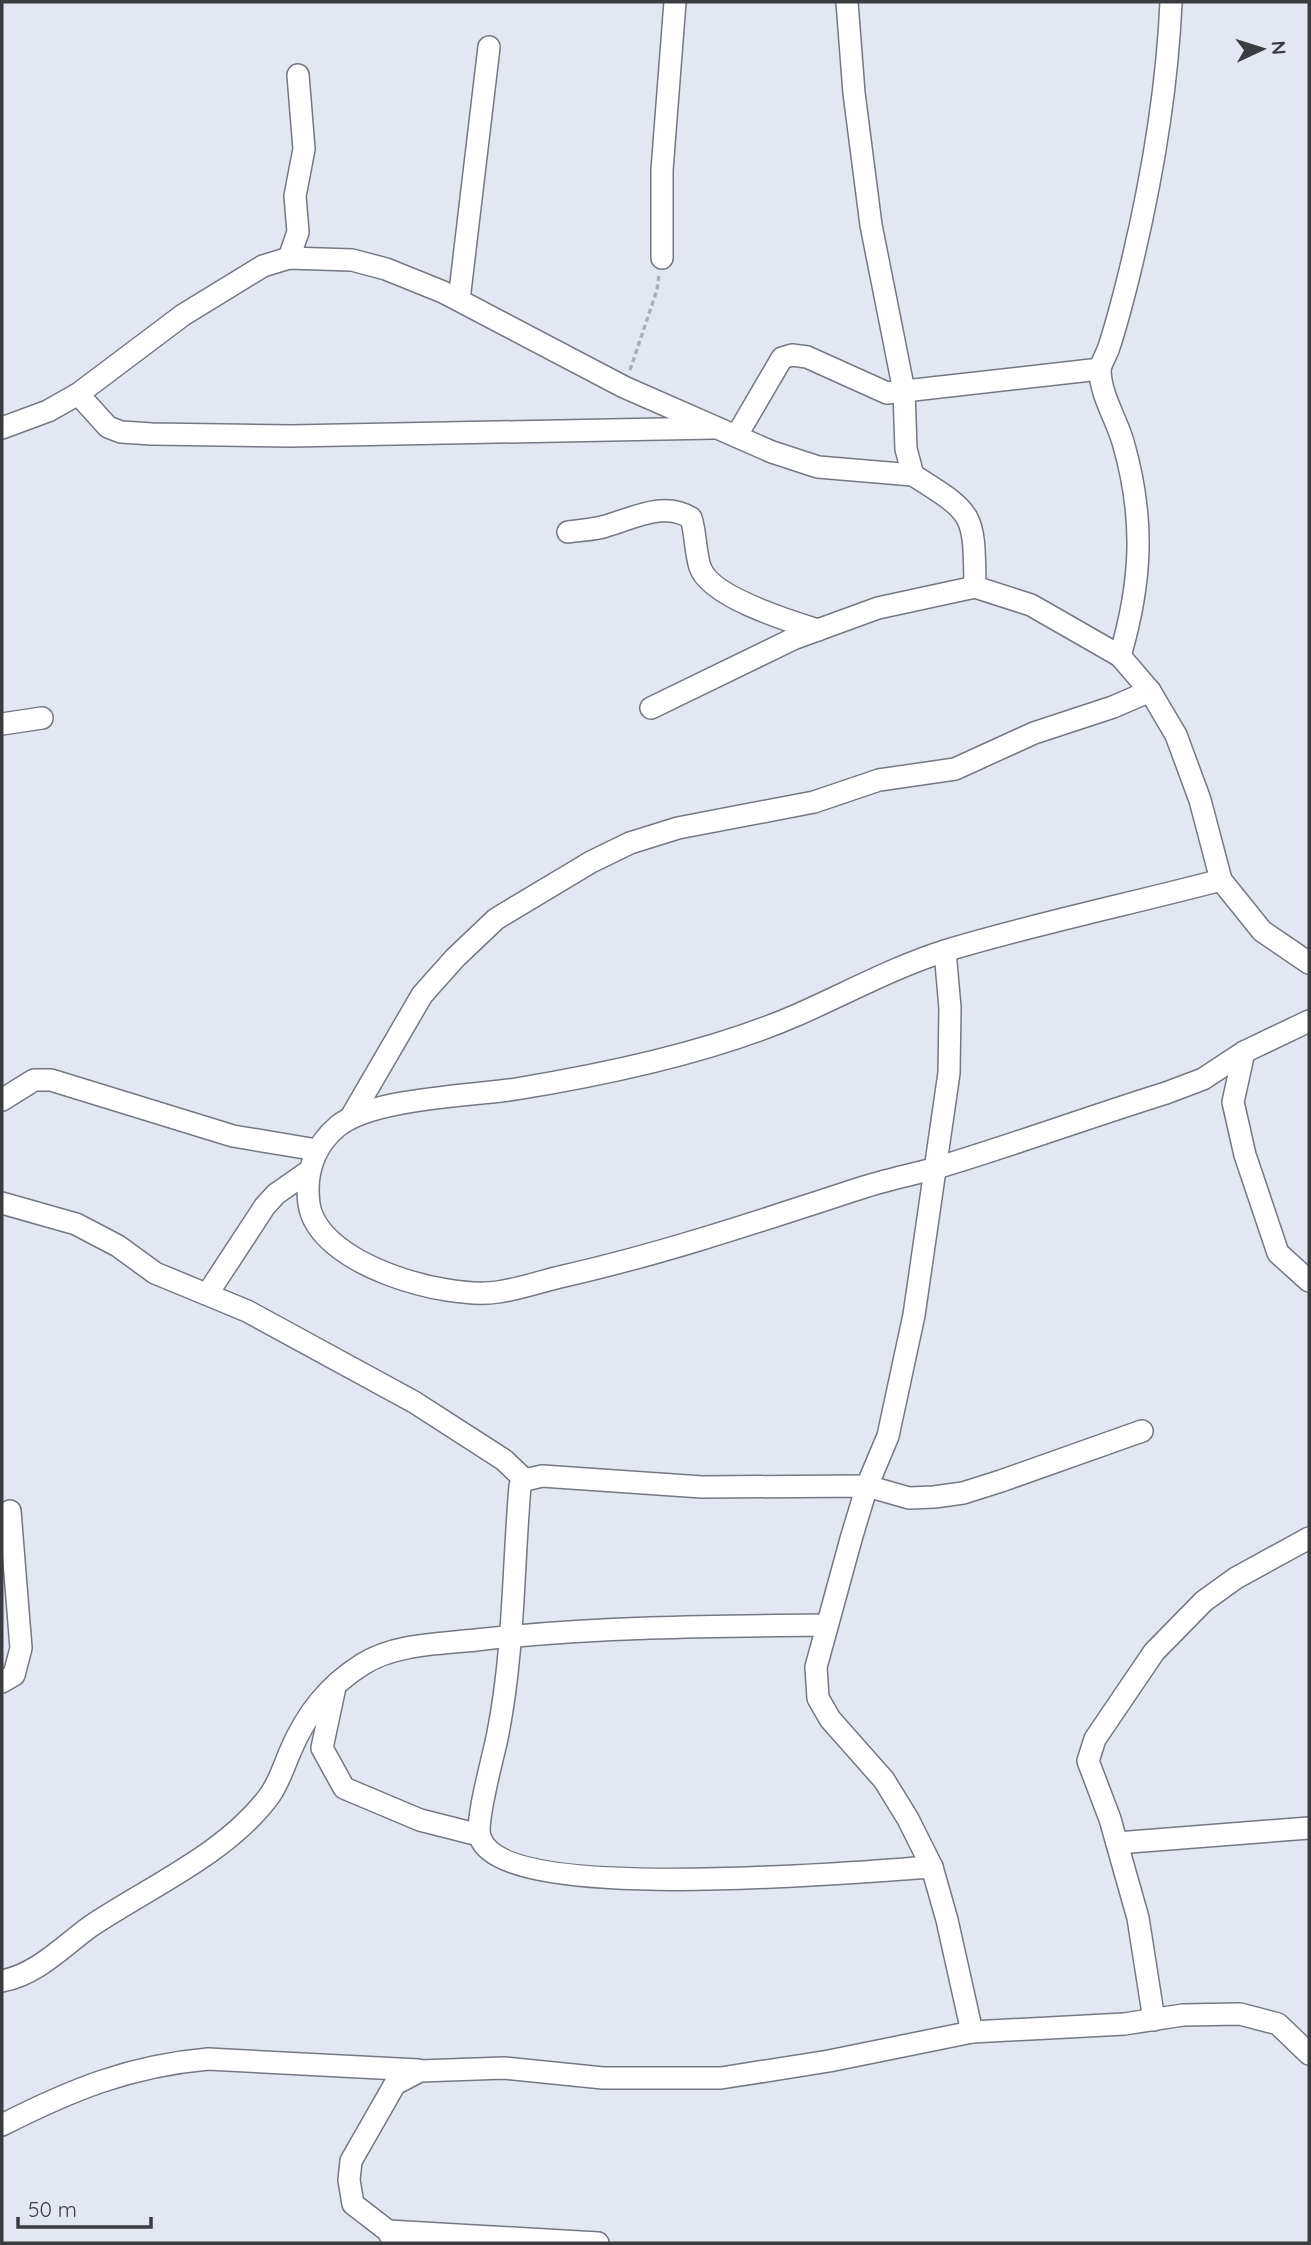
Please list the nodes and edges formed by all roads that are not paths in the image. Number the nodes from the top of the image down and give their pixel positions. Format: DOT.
graph roads {
  1 [pos="675,2"];
  2 [pos="847,2"];
  3 [pos="1171,2"];
  4 [pos="489,47"];
  5 [pos="298,75"];
  6 [pos="289,258"];
  7 [pos="662,258"];
  8 [pos="459,300"];
  9 [pos="1100,369"];
  10 [pos="904,391"];
  11 [pos="78,394"];
  12 [pos="2,428"];
  13 [pos="730,431"];
  14 [pos="913,475"];
  15 [pos="568,532"];
  16 [pos="975,587"];
  17 [pos="818,630"];
  18 [pos="1121,656"];
  19 [pos="1150,691"];
  20 [pos="651,708"];
  21 [pos="43,718"];
  22 [pos="2,724"];
  23 [pos="1221,880"];
  24 [pos="945,951"];
  25 [pos="1309,963"];
  26 [pos="1309,1021"];
  27 [pos="1244,1052"];
  28 [pos="2,1100"];
  29 [pos="351,1117"];
  30 [pos="317,1150"];
  31 [pos="933,1169"];
  32 [pos="309,1171"];
  33 [pos="2,1203"];
  34 [pos="1309,1281"];
  35 [pos="208,1293"];
  36 [pos="1142,1432"];
  37 [pos="525,1480"];
  38 [pos="867,1486"];
  39 [pos="10,1511"];
  40 [pos="1309,1538"];
  41 [pos="825,1625"];
  42 [pos="512,1635"];
  43 [pos="337,1681"];
  44 [pos="2,1682"];
  45 [pos="1309,1828"];
  46 [pos="479,1835"];
  47 [pos="1117,1843"];
  48 [pos="932,1867"];
  49 [pos="2,1981"];
  50 [pos="1154,2020"];
  51 [pos="972,2032"];
  52 [pos="1309,2054"];
  53 [pos="420,2071"];
  54 [pos="2,2125"];
  55 [pos="391,2237"];
  56 [pos="598,2243"];
  1 -- 7 [label="street"];
  2 -- 10 [label="street"];
  3 -- 9 [label="street"];
  4 -- 8 [label="street"];
  5 -- 6 [label="street"];
  6 -- 8 [label="street"];
  6 -- 11 [label="street"];
  8 -- 13 [label="street"];
  9 -- 10 [label="street"];
  9 -- 18 [label="street"];
  10 -- 13 [label="street"];
  10 -- 14 [label="street"];
  11 -- 12 [label="street"];
  11 -- 13 [label="street"];
  13 -- 14 [label="street"];
  14 -- 16 [label="street"];
  15 -- 17 [label="street"];
  16 -- 17 [label="street"];
  16 -- 18 [label="street"];
  17 -- 20 [label="street"];
  18 -- 19 [label="street"];
  19 -- 23 [label="street"];
  19 -- 29 [label="street"];
  21 -- 22 [label="street"];
  23 -- 24 [label="street"];
  23 -- 25 [label="street"];
  24 -- 29 [label="street"];
  24 -- 31 [label="street"];
  26 -- 27 [label="street"];
  27 -- 31 [label="street"];
  27 -- 34 [label="street"];
  28 -- 30 [label="street"];
  29 -- 30 [label="street"];
  30 -- 32 [label="street"];
  31 -- 32 [label="street"];
  31 -- 38 [label="street"];
  32 -- 35 [label="street"];
  33 -- 35 [label="street"];
  35 -- 37 [label="street"];
  36 -- 38 [label="street"];
  37 -- 38 [label="street"];
  37 -- 42 [label="street"];
  38 -- 41 [label="street"];
  39 -- 44 [label="street"];
  40 -- 47 [label="street"];
  41 -- 42 [label="street"];
  41 -- 48 [label="street"];
  42 -- 43 [label="street"];
  42 -- 46 [label="street"];
  43 -- 46 [label="street"];
  43 -- 49 [label="street"];
  45 -- 47 [label="street"];
  46 -- 48 [label="street"];
  47 -- 50 [label="street"];
  48 -- 51 [label="street"];
  50 -- 51 [label="street"];
  50 -- 52 [label="street"];
  51 -- 53 [label="street"];
  53 -- 54 [label="street"];
  53 -- 55 [label="street"];
  55 -- 56 [label="street"];
}
